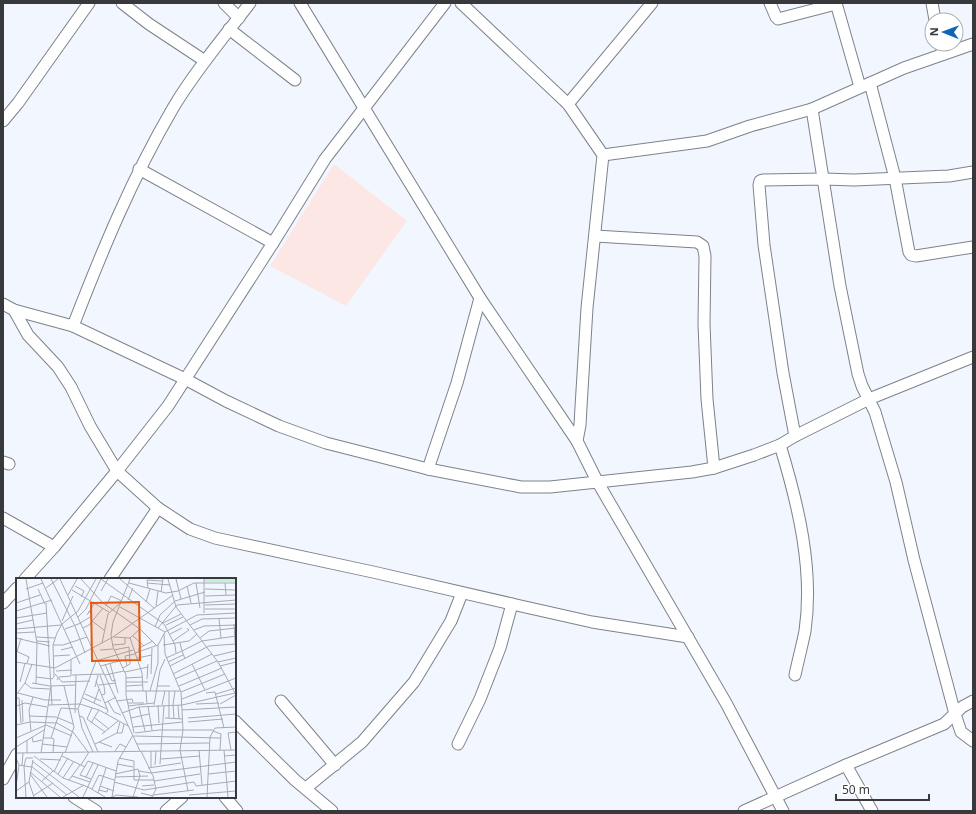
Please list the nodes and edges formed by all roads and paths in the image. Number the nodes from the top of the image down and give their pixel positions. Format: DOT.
graph roads {
  1 [pos="89,3"];
  2 [pos="122,3"];
  3 [pos="224,3"];
  4 [pos="250,3"];
  5 [pos="300,3"];
  6 [pos="445,3"];
  7 [pos="461,3"];
  8 [pos="652,3"];
  9 [pos="770,3"];
  10 [pos="836,4"];
  11 [pos="239,18"];
  12 [pos="229,29"];
  13 [pos="936,52"];
  14 [pos="205,61"];
  15 [pos="295,80"];
  16 [pos="865,85"];
  17 [pos="568,104"];
  18 [pos="364,108"];
  19 [pos="812,109"];
  20 [pos="4,117"];
  21 [pos="603,155"];
  22 [pos="139,169"];
  23 [pos="973,172"];
  24 [pos="895,178"];
  25 [pos="824,179"];
  26 [pos="595,236"];
  27 [pos="273,242"];
  28 [pos="973,247"];
  29 [pos="480,298"];
  30 [pos="3,304"];
  31 [pos="14,310"];
  32 [pos="73,326"];
  33 [pos="973,357"];
  34 [pos="184,379"];
  35 [pos="869,399"];
  36 [pos="795,436"];
  37 [pos="577,441"];
  38 [pos="780,445"];
  39 [pos="714,468"];
  40 [pos="428,469"];
  41 [pos="117,470"];
  42 [pos="597,481"];
  43 [pos="158,508"];
  44 [pos="3,518"];
  45 [pos="54,547"];
  46 [pos="26,578"];
  47 [pos="111,578"];
  48 [pos="16,589"];
  49 [pos="462,593"];
  50 [pos="3,603"];
  51 [pos="512,604"];
  52 [pos="688,637"];
  53 [pos="795,675"];
  54 [pos="281,701"];
  55 [pos="973,701"];
  56 [pos="955,714"];
  57 [pos="236,723"];
  58 [pos="973,742"];
  59 [pos="458,744"];
  60 [pos="16,758"];
  61 [pos="335,765"];
  62 [pos="846,765"];
  63 [pos="3,779"];
  64 [pos="306,788"];
  65 [pos="776,797"];
  66 [pos="76,798"];
  67 [pos="181,798"];
  68 [pos="226,798"];
  69 [pos="96,811"];
  70 [pos="166,811"];
  71 [pos="237,811"];
  72 [pos="332,811"];
  73 [pos="744,811"];
  74 [pos="783,811"];
  75 [pos="872,811"];
  1 -- 20 [label="street"];
  2 -- 14 [label="street"];
  3 -- 11 [label="street"];
  4 -- 11 [label="street"];
  5 -- 18 [label="street"];
  6 -- 18 [label="street"];
  7 -- 17 [label="street"];
  8 -- 17 [label="street"];
  9 -- 10 [label="street"];
  10 -- 16 [label="street"];
  11 -- 12 [label="street"];
  12 -- 14 [label="street"];
  12 -- 15 [label="street"];
  13 -- 16 [label="street"];
  14 -- 22 [label="street"];
  16 -- 19 [label="street"];
  16 -- 24 [label="street"];
  17 -- 21 [label="street"];
  18 -- 27 [label="street"];
  18 -- 29 [label="street"];
  19 -- 21 [label="street"];
  19 -- 25 [label="street"];
  21 -- 26 [label="street"];
  22 -- 27 [label="street"];
  22 -- 32 [label="street"];
  23 -- 24 [label="street"];
  24 -- 25 [label="street"];
  24 -- 28 [label="street"];
  25 -- 35 [label="street"];
  25 -- 36 [label="street"];
  26 -- 37 [label="street"];
  26 -- 39 [label="street"];
  27 -- 34 [label="street"];
  29 -- 37 [label="street"];
  29 -- 40 [label="street"];
  30 -- 31 [label="street"];
  31 -- 32 [label="street"];
  31 -- 41 [label="street"];
  32 -- 34 [label="street"];
  33 -- 35 [label="street"];
  34 -- 40 [label="street"];
  34 -- 41 [label="street"];
  35 -- 36 [label="street"];
  35 -- 56 [label="street"];
  36 -- 38 [label="street"];
  37 -- 42 [label="street"];
  38 -- 39 [label="street"];
  38 -- 53 [label="street"];
  39 -- 42 [label="street"];
  40 -- 42 [label="street"];
  41 -- 43 [label="street"];
  41 -- 45 [label="street"];
  42 -- 52 [label="street"];
  43 -- 47 [label="street"];
  43 -- 49 [label="street"];
  44 -- 45 [label="street"];
  45 -- 46 [label="street"];
  48 -- 50 [label="street"];
  49 -- 51 [label="street"];
  49 -- 61 [label="street"];
  51 -- 52 [label="street"];
  51 -- 59 [label="street"];
  52 -- 65 [label="street"];
  54 -- 61 [label="street"];
  55 -- 56 [label="street"];
  56 -- 58 [label="street"];
  56 -- 62 [label="street"];
  57 -- 64 [label="street"];
  60 -- 63 [label="street"];
  61 -- 64 [label="street"];
  62 -- 65 [label="street"];
  62 -- 75 [label="street"];
  64 -- 72 [label="street"];
  65 -- 73 [label="street"];
  65 -- 74 [label="street"];
  66 -- 69 [label="street"];
  67 -- 70 [label="street"];
  68 -- 71 [label="street"];
}
